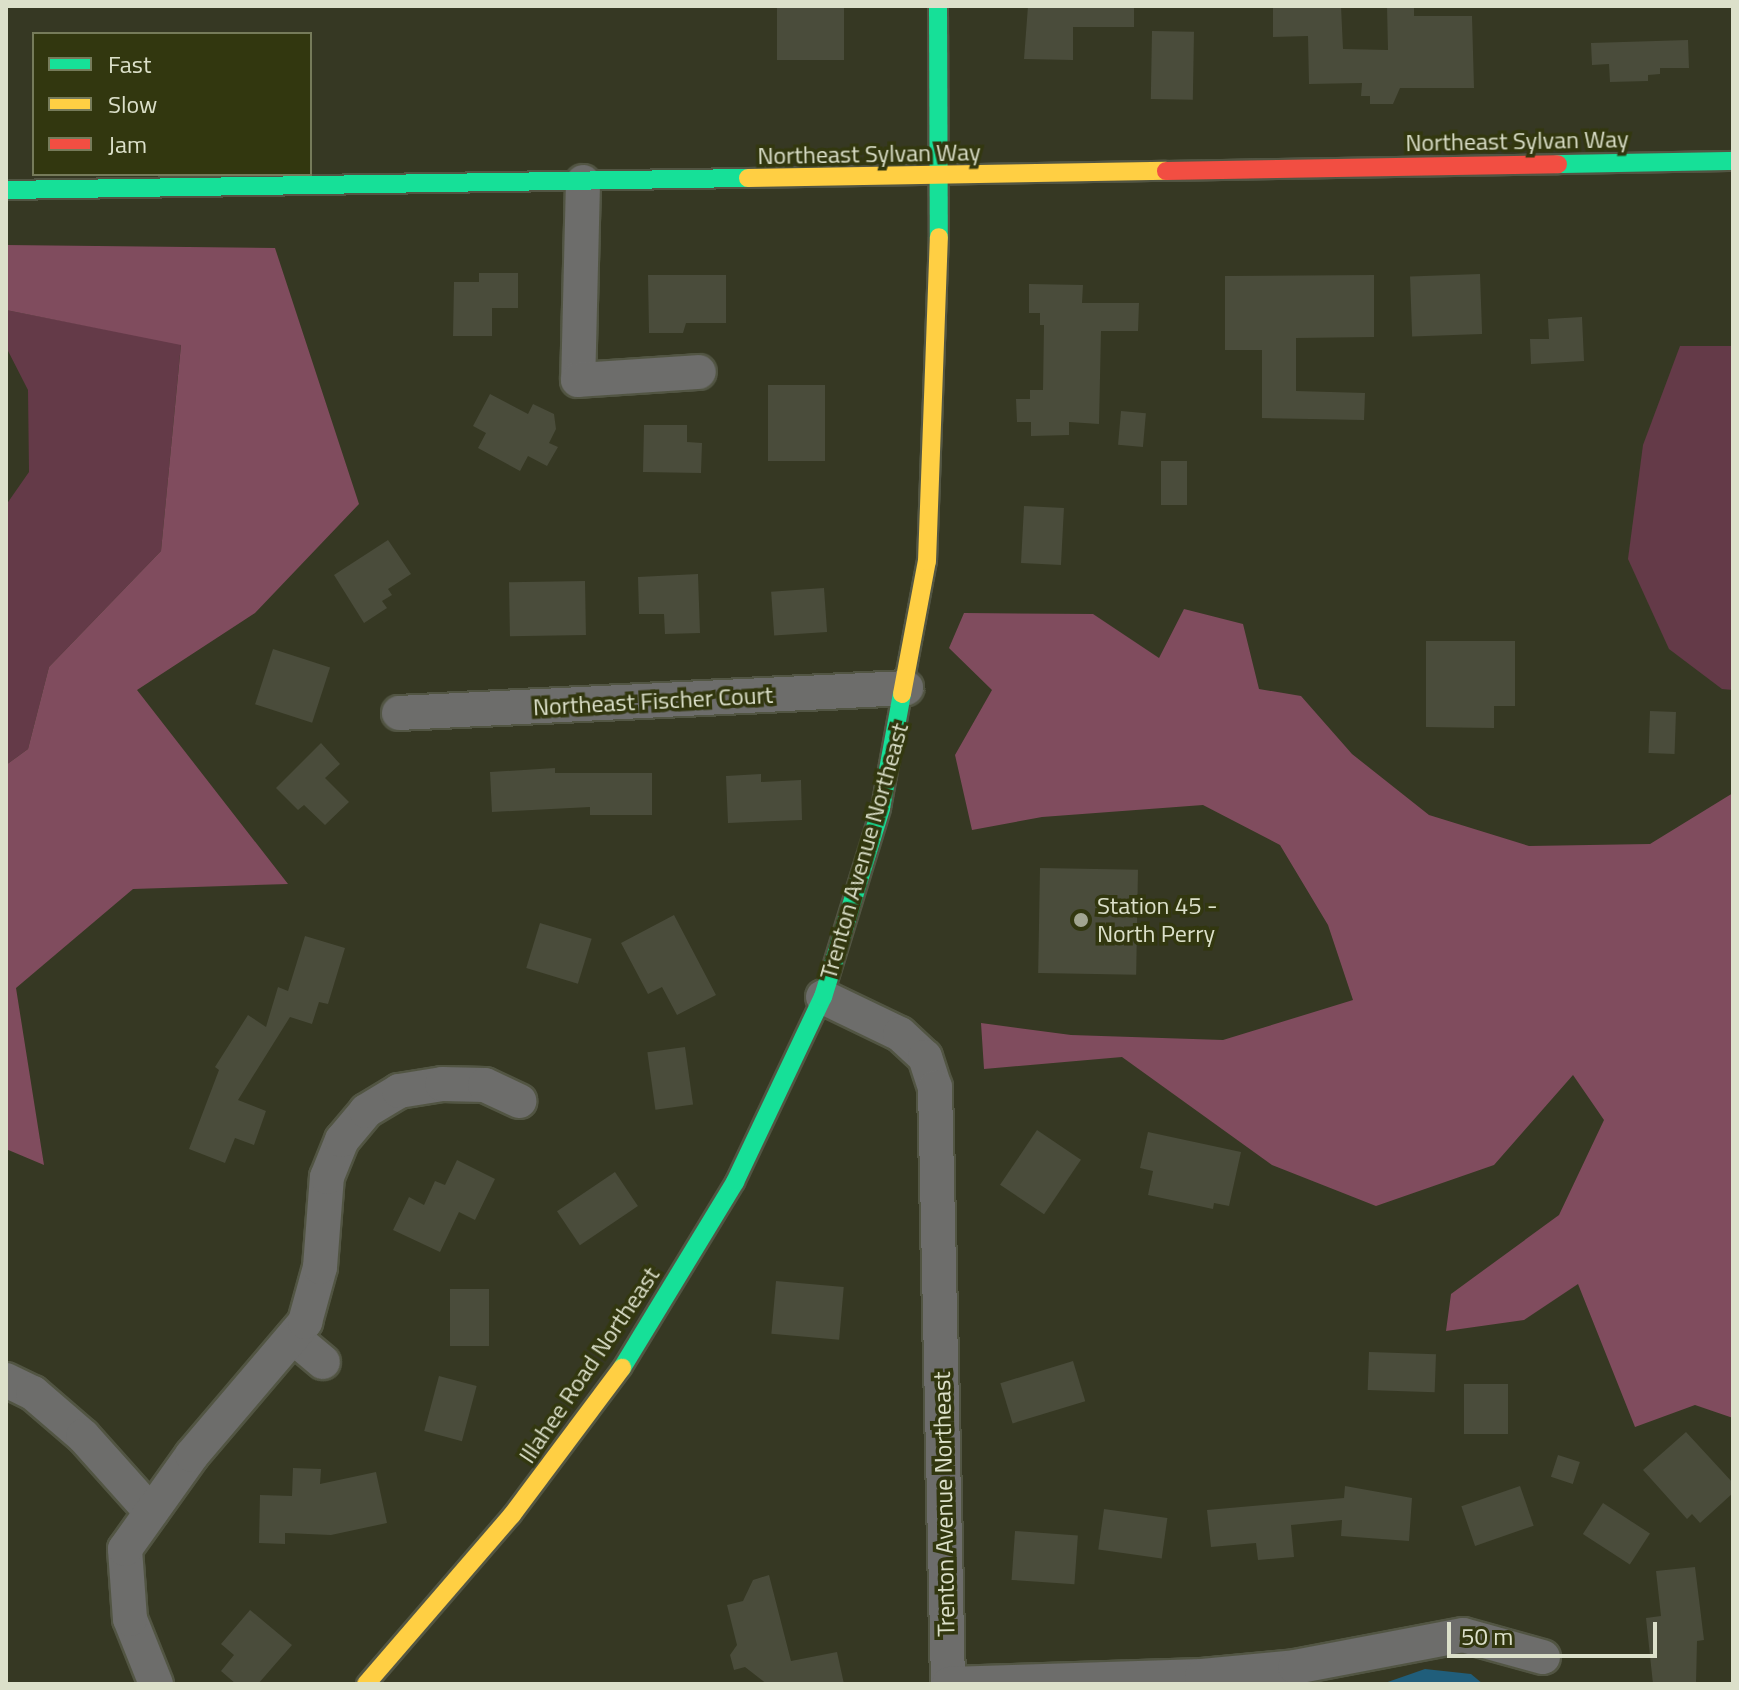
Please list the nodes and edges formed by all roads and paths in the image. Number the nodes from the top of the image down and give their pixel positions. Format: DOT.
graph roads {
  1 [pos="938,6"];
  2 [pos="1733,161"];
  3 [pos="939,176"];
  4 [pos="583,182"];
  5 [pos="6,190"];
  6 [pos="699,372"];
  7 [pos="906,688"];
  8 [pos="399,713"];
  9 [pos="823,997"];
  10 [pos="519,1101"];
  11 [pos="293,1337"];
  12 [pos="323,1362"];
  13 [pos="6,1380"];
  14 [pos="151,1512"];
  15 [pos="1543,1657"];
  16 [pos="156,1684"];
  17 [pos="366,1684"];
  18 [pos="948,1684"];
  1 -- 3 [label="main road, Trenton Avenue Northeast"];
  2 -- 3 [label="main road, Northeast Sylvan Way"];
  3 -- 4 [label="main road, Northeast Sylvan Way"];
  3 -- 7 [label="main road, Trenton Avenue Northeast"];
  4 -- 5 [label="main road, Northeast Sylvan Way"];
  4 -- 6 [label="street"];
  7 -- 8 [label="street, Northeast Fischer Court"];
  7 -- 9 [label="main road, Trenton Avenue Northeast"];
  9 -- 17 [label="main road, Illahee Road Northeast"];
  9 -- 18 [label="street, Trenton Avenue Northeast"];
  10 -- 11 [label="street"];
  11 -- 12 [label="street"];
  11 -- 14 [label="street"];
  13 -- 14 [label="street"];
  14 -- 16 [label="street"];
  15 -- 18 [label="street"];
}
